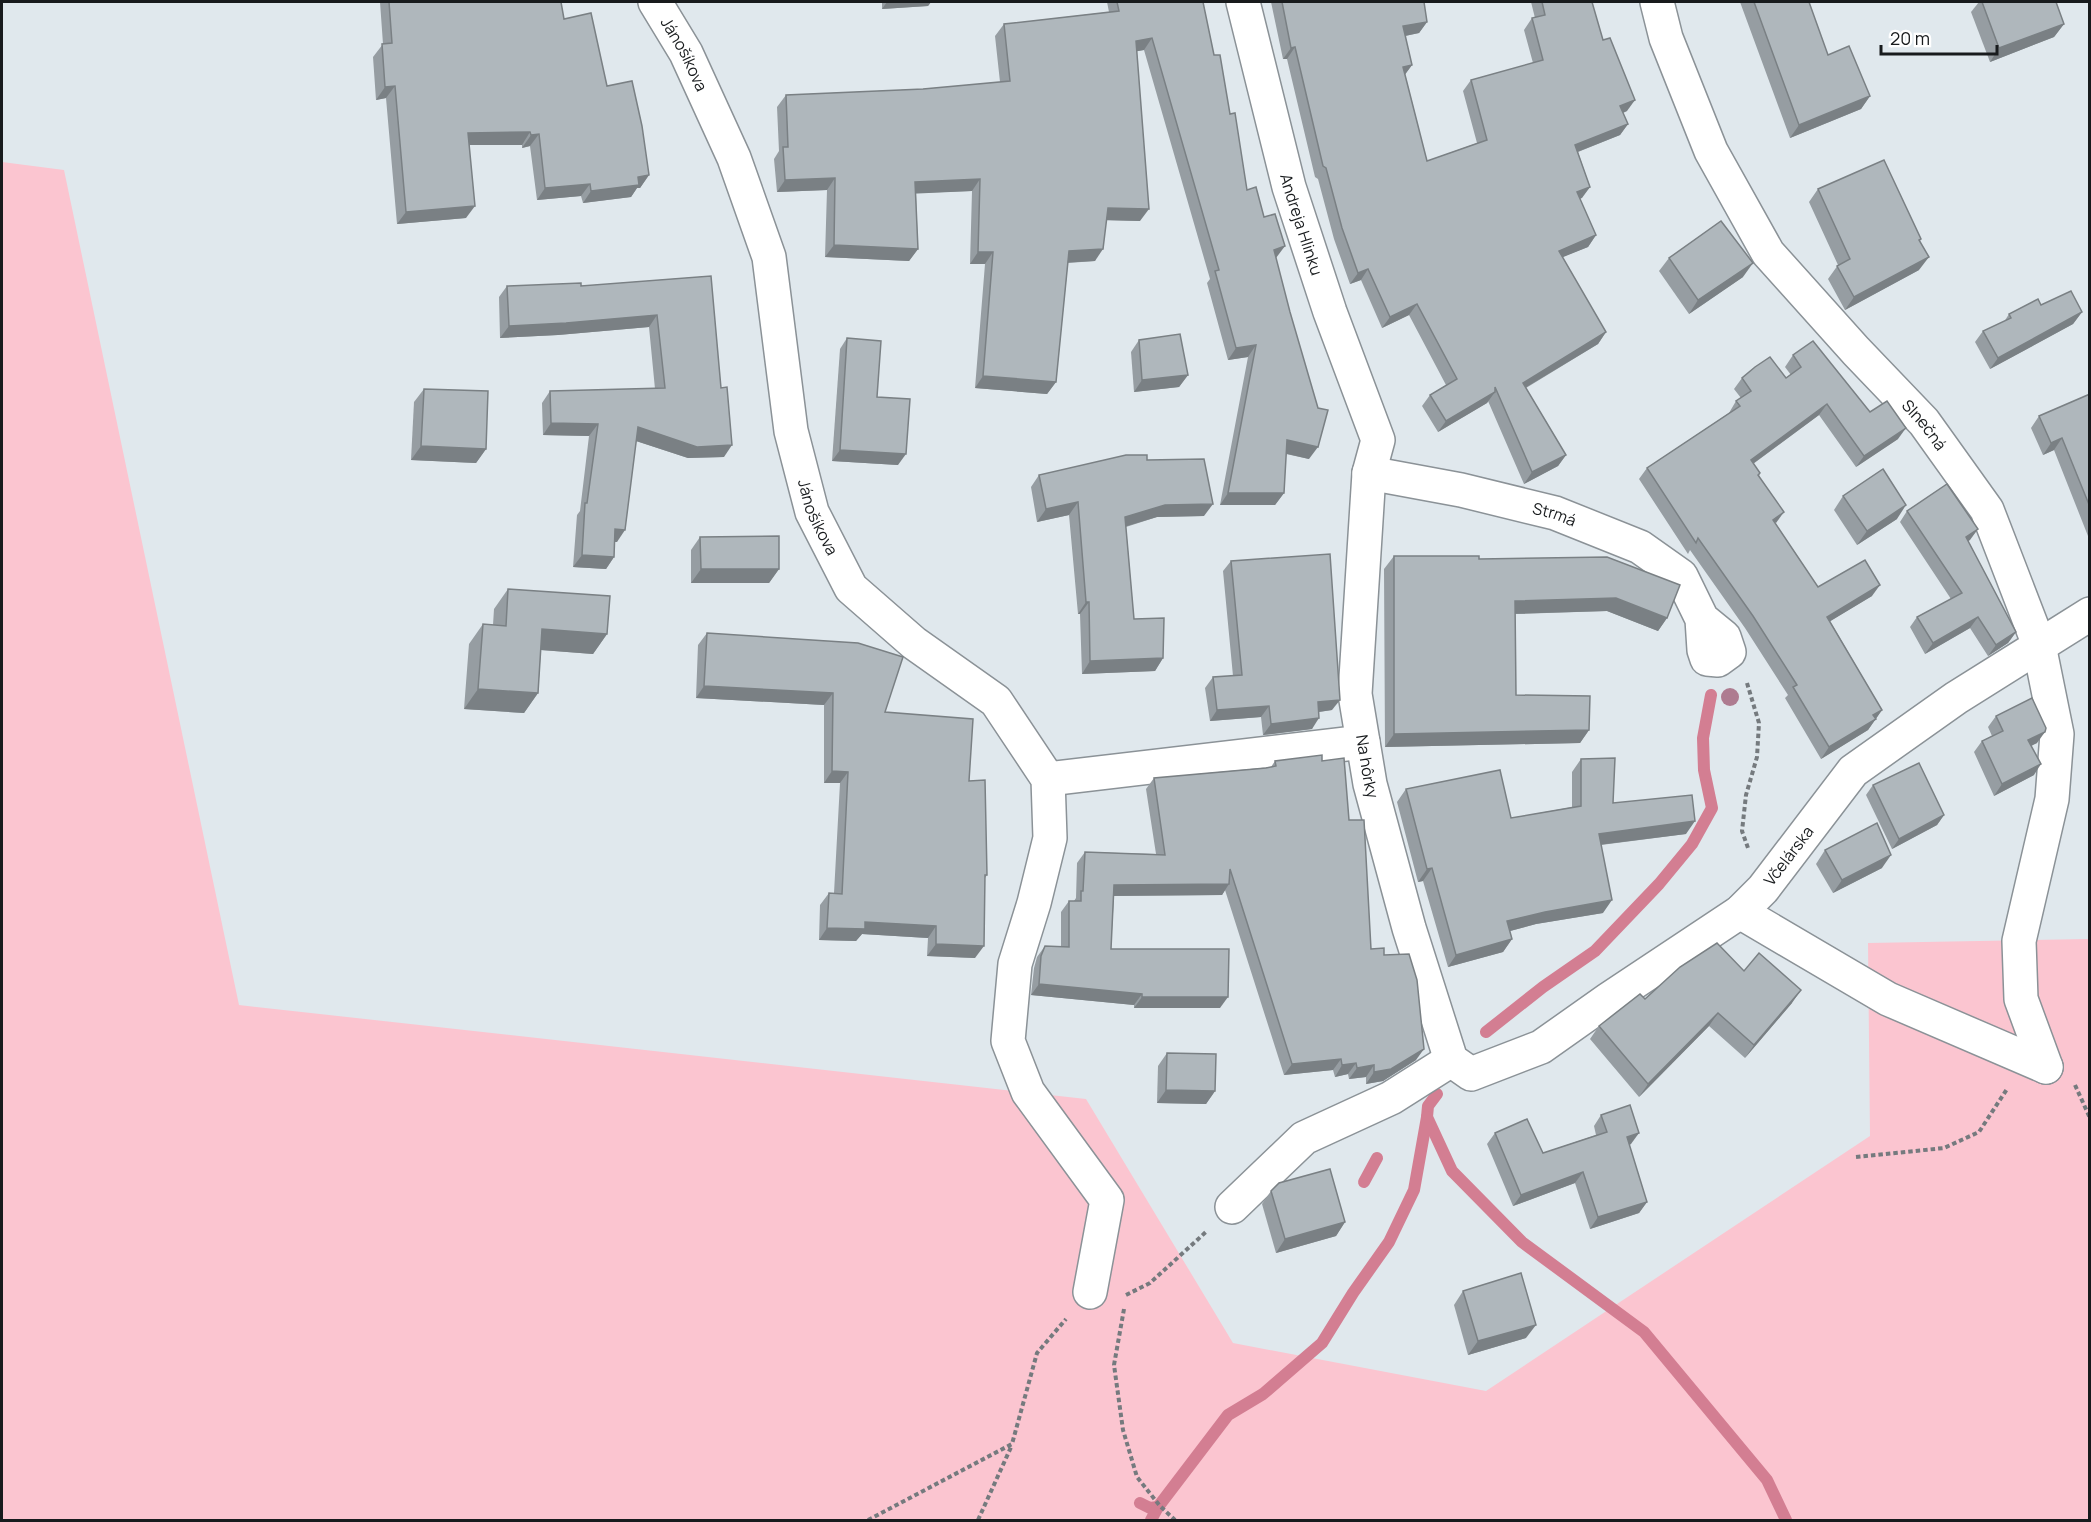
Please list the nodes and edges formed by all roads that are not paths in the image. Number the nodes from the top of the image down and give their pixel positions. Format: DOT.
graph roads {
  1 [pos="655,2"];
  2 [pos="1243,2"];
  3 [pos="1657,2"];
  4 [pos="1378,440"];
  5 [pos="1369,473"];
  6 [pos="2090,614"];
  7 [pos="2039,645"];
  8 [pos="1729,652"];
  9 [pos="1363,742"];
  10 [pos="1048,779"];
  11 [pos="1740,912"];
  12 [pos="1461,1067"];
  13 [pos="1232,1207"];
  14 [pos="1090,1292"];
  1 -- 10 [label="street, Jánošíkova"];
  2 -- 4 [label="street, Andreja Hlinku"];
  3 -- 7 [label="street, Slnečná"];
  4 -- 5 [label="street, Na hôrky"];
  5 -- 8 [label="street, Strmá"];
  5 -- 9 [label="street, Na hôrky"];
  6 -- 7 [label="street, Včelárska"];
  7 -- 11 [label="street, Včelárska"];
  7 -- 11 [label="street, Slnečná"];
  9 -- 10 [label="street"];
  9 -- 12 [label="street, Na hôrky"];
  10 -- 14 [label="street"];
  11 -- 12 [label="street, Včelárska"];
  12 -- 13 [label="street, Včelárska"];
}
